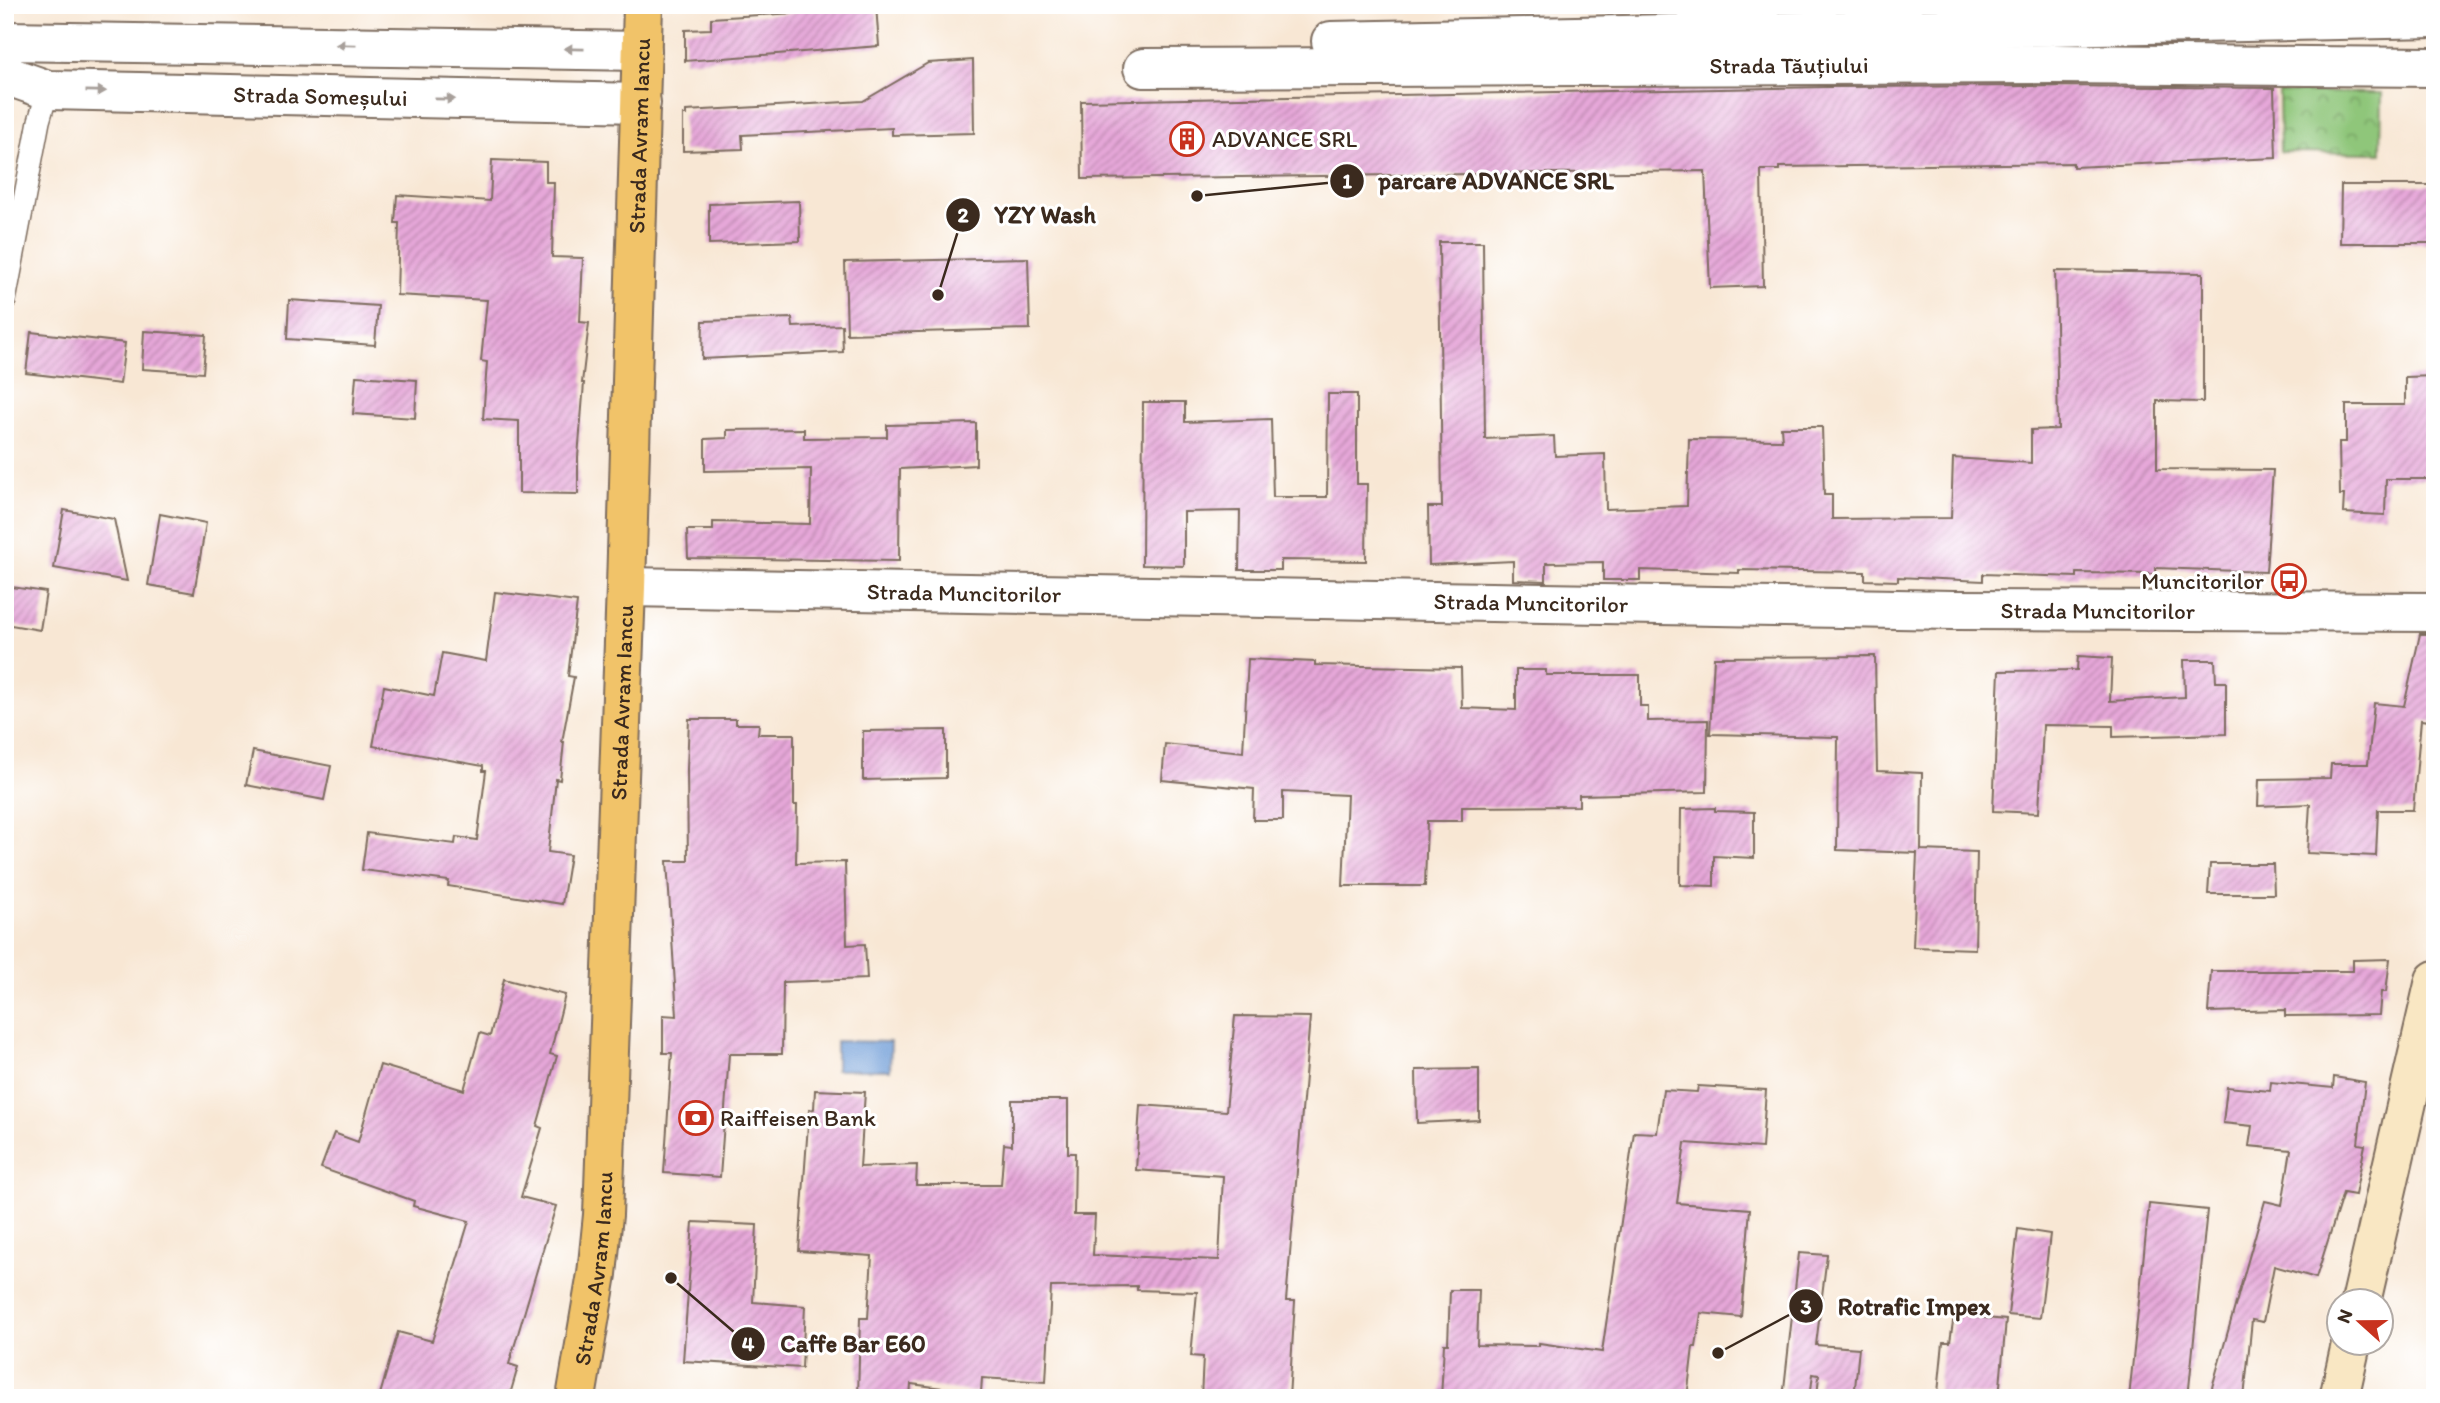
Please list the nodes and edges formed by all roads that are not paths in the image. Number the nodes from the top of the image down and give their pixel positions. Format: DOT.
graph roads {
  1 [pos="643,5"];
  2 [pos="2435,18"];
  3 [pos="5,41"];
  4 [pos="642,51"];
  5 [pos="2435,67"];
  6 [pos="5,75"];
  7 [pos="48,90"];
  8 [pos="640,103"];
  9 [pos="5,301"];
  10 [pos="626,587"];
  11 [pos="2435,612"];
  12 [pos="2435,980"];
  13 [pos="2364,1288"];
  14 [pos="2348,1358"];
  15 [pos="576,1398"];
  16 [pos="2339,1398"];
  1 -- 4 [label="main road, Strada Avram Iancu"];
  2 -- 5 [label="street, Strada Tăuțiului"];
  4 -- 3 [label="street, one-way"];
  4 -- 8 [label="main road, Strada Avram Iancu"];
  6 -- 7 [label="street, Strada Someșului"];
  7 -- 8 [label="street, Strada Someșului, one-way"];
  7 -- 9 [label="lane"];
  8 -- 10 [label="main road, Strada Avram Iancu"];
  10 -- 11 [label="street, Strada Muncitorilor"];
  10 -- 15 [label="main road, Strada Avram Iancu"];
  12 -- 13 [label="main road"];
  14 -- 16 [label="main road"];
}
